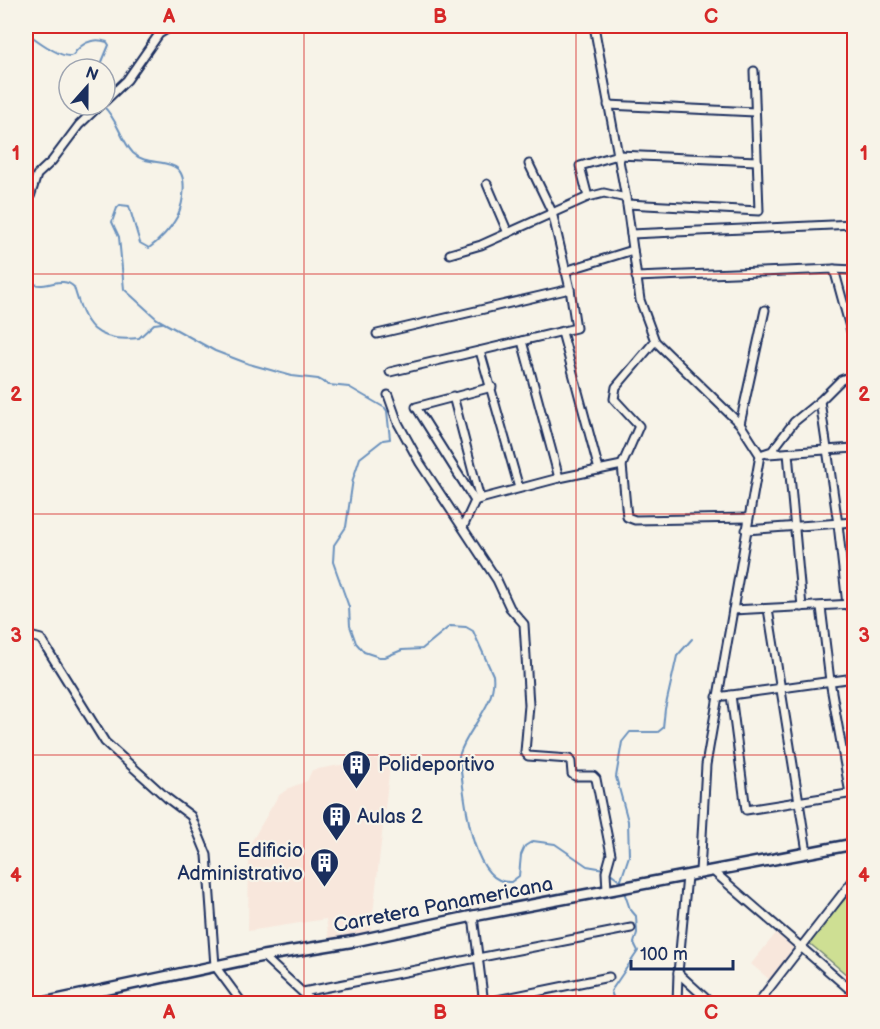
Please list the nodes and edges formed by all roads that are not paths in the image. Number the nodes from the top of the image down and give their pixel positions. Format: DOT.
graph roads {
  1 [pos="172,26"];
  2 [pos="594,26"];
  3 [pos="754,71"];
  4 [pos="117,89"];
  5 [pos="608,105"];
  6 [pos="755,112"];
  7 [pos="87,117"];
  8 [pos="618,155"];
  9 [pos="757,161"];
  10 [pos="529,164"];
  11 [pos="487,184"];
  12 [pos="588,196"];
  13 [pos="26,198"];
  14 [pos="626,201"];
  15 [pos="552,212"];
  16 [pos="26,213"];
  17 [pos="855,224"];
  18 [pos="508,233"];
  19 [pos="631,234"];
  20 [pos="633,250"];
  21 [pos="450,254"];
  22 [pos="834,269"];
  23 [pos="855,270"];
  24 [pos="565,271"];
  25 [pos="636,277"];
  26 [pos="570,289"];
  27 [pos="765,310"];
  28 [pos="562,332"];
  29 [pos="376,334"];
  30 [pos="522,341"];
  31 [pos="655,341"];
  32 [pos="855,342"];
  33 [pos="480,351"];
  34 [pos="390,372"];
  35 [pos="855,375"];
  36 [pos="492,387"];
  37 [pos="388,395"];
  38 [pos="453,396"];
  39 [pos="820,401"];
  40 [pos="740,424"];
  41 [pos="855,448"];
  42 [pos="827,449"];
  43 [pos="788,453"];
  44 [pos="760,455"];
  45 [pos="622,465"];
  46 [pos="599,470"];
  47 [pos="559,478"];
  48 [pos="519,488"];
  49 [pos="478,500"];
  50 [pos="748,518"];
  51 [pos="855,522"];
  52 [pos="838,524"];
  53 [pos="463,527"];
  54 [pos="795,527"];
  55 [pos="747,530"];
  56 [pos="851,605"];
  57 [pos="802,607"];
  58 [pos="820,607"];
  59 [pos="768,609"];
  60 [pos="733,610"];
  61 [pos="26,635"];
  62 [pos="855,678"];
  63 [pos="830,681"];
  64 [pos="782,688"];
  65 [pos="731,695"];
  66 [pos="717,697"];
  67 [pos="852,793"];
  68 [pos="799,801"];
  69 [pos="855,844"];
  70 [pos="807,852"];
  71 [pos="713,871"];
  72 [pos="700,872"];
  73 [pos="687,876"];
  74 [pos="855,879"];
  75 [pos="607,890"];
  76 [pos="473,916"];
  77 [pos="631,928"];
  78 [pos="801,946"];
  79 [pos="262,956"];
  80 [pos="477,957"];
  81 [pos="215,966"];
  82 [pos="678,973"];
  83 [pos="609,977"];
  84 [pos="303,992"];
  85 [pos="855,993"];
  86 [pos="482,1003"];
  87 [pos="38,1004"];
  88 [pos="243,1004"];
  89 [pos="315,1004"];
  90 [pos="677,1004"];
  91 [pos="712,1004"];
  92 [pos="757,1004"];
  1 -- 4 [label="street"];
  2 -- 5 [label="street"];
  3 -- 6 [label="street"];
  5 -- 6 [label="street"];
  5 -- 8 [label="street"];
  6 -- 9 [label="street"];
  7 -- 13 [label="street"];
  8 -- 9 [label="street"];
  8 -- 12 [label="street"];
  8 -- 14 [label="street"];
  9 -- 14 [label="street"];
  10 -- 15 [label="street"];
  11 -- 18 [label="street"];
  12 -- 14 [label="street"];
  12 -- 15 [label="street"];
  13 -- 16 [label="street"];
  14 -- 19 [label="street"];
  15 -- 18 [label="street"];
  15 -- 24 [label="street"];
  17 -- 19 [label="street"];
  18 -- 21 [label="street"];
  19 -- 20 [label="street"];
  20 -- 24 [label="street"];
  20 -- 25 [label="street"];
  22 -- 23 [label="street"];
  22 -- 25 [label="street"];
  22 -- 32 [label="street"];
  24 -- 26 [label="street"];
  25 -- 31 [label="street"];
  26 -- 28 [label="street"];
  26 -- 29 [label="street"];
  27 -- 40 [label="street"];
  28 -- 30 [label="street"];
  28 -- 46 [label="street"];
  30 -- 33 [label="street"];
  30 -- 47 [label="street"];
  31 -- 40 [label="street"];
  31 -- 45 [label="street"];
  33 -- 34 [label="street"];
  33 -- 36 [label="street"];
  35 -- 39 [label="street"];
  36 -- 38 [label="street"];
  36 -- 48 [label="street"];
  37 -- 53 [label="street"];
  38 -- 49 [label="street"];
  38 -- 49 [label="street"];
  39 -- 42 [label="street"];
  39 -- 44 [label="street"];
  40 -- 44 [label="street"];
  41 -- 42 [label="street"];
  42 -- 43 [label="street"];
  42 -- 52 [label="street"];
  43 -- 44 [label="street"];
  43 -- 54 [label="street"];
  44 -- 50 [label="street"];
  45 -- 46 [label="street"];
  45 -- 50 [label="street"];
  46 -- 47 [label="street"];
  47 -- 48 [label="street"];
  48 -- 49 [label="street"];
  49 -- 53 [label="street"];
  50 -- 55 [label="street"];
  51 -- 52 [label="street"];
  52 -- 54 [label="street"];
  52 -- 56 [label="street"];
  53 -- 75 [label="street"];
  54 -- 55 [label="street"];
  54 -- 57 [label="street"];
  55 -- 60 [label="street"];
  56 -- 58 [label="street"];
  57 -- 58 [label="street"];
  57 -- 59 [label="street"];
  58 -- 63 [label="street"];
  59 -- 60 [label="street"];
  59 -- 64 [label="street"];
  60 -- 66 [label="street"];
  61 -- 81 [label="street"];
  62 -- 63 [label="street"];
  63 -- 64 [label="street"];
  63 -- 67 [label="street"];
  64 -- 65 [label="street"];
  64 -- 68 [label="street"];
  65 -- 66 [label="street"];
  65 -- 68 [label="street"];
  66 -- 72 [label="street"];
  67 -- 68 [label="street"];
  68 -- 70 [label="street"];
  69 -- 70 [label="highway, Carretera Panamericana"];
  70 -- 71 [label="highway, Carretera Panamericana"];
  71 -- 72 [label="highway, Carretera Panamericana"];
  71 -- 78 [label="street"];
  72 -- 73 [label="highway, Carretera Panamericana"];
  73 -- 75 [label="highway, Carretera Panamericana"];
  73 -- 82 [label="street"];
  74 -- 78 [label="street"];
  75 -- 76 [label="highway, Carretera Panamericana"];
  76 -- 79 [label="highway, Carretera Panamericana"];
  76 -- 80 [label="street"];
  77 -- 80 [label="street"];
  78 -- 85 [label="street"];
  78 -- 92 [label="street"];
  79 -- 81 [label="highway, Carretera Panamericana"];
  79 -- 84 [label="street"];
  80 -- 84 [label="street"];
  80 -- 86 [label="street"];
  81 -- 87 [label="highway, Carretera Panamericana"];
  81 -- 88 [label="street"];
  82 -- 90 [label="street"];
  82 -- 91 [label="street"];
  83 -- 86 [label="street"];
  84 -- 89 [label="street"];
}
